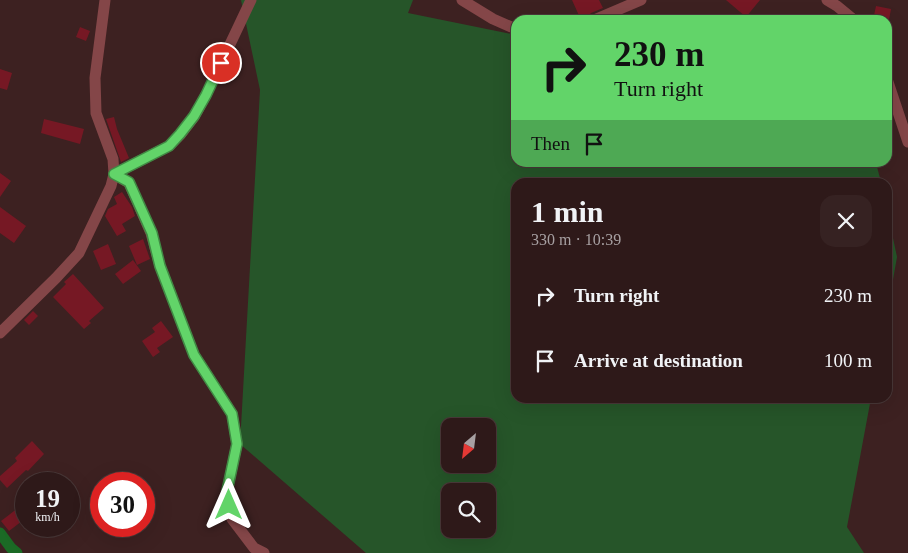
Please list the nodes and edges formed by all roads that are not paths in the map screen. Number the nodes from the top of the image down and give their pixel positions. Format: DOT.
graph roads {
  1 [pos="105,0"];
  2 [pos="252,0"];
  3 [pos="462,0"];
  4 [pos="641,0"];
  5 [pos="827,0"];
  6 [pos="606,15"];
  7 [pos="848,15"];
  8 [pos="511,27"];
  9 [pos="892,94"];
  10 [pos="908,142"];
  11 [pos="114,174"];
  12 [pos="0,333"];
  13 [pos="258,551"];
  1 -- 11 [label="street"];
  2 -- 11 [label="street"];
  3 -- 8 [label="street"];
  4 -- 6 [label="street"];
  5 -- 7 [label="street"];
  9 -- 10 [label="street"];
  11 -- 12 [label="street"];
  11 -- 13 [label="street"];
}
